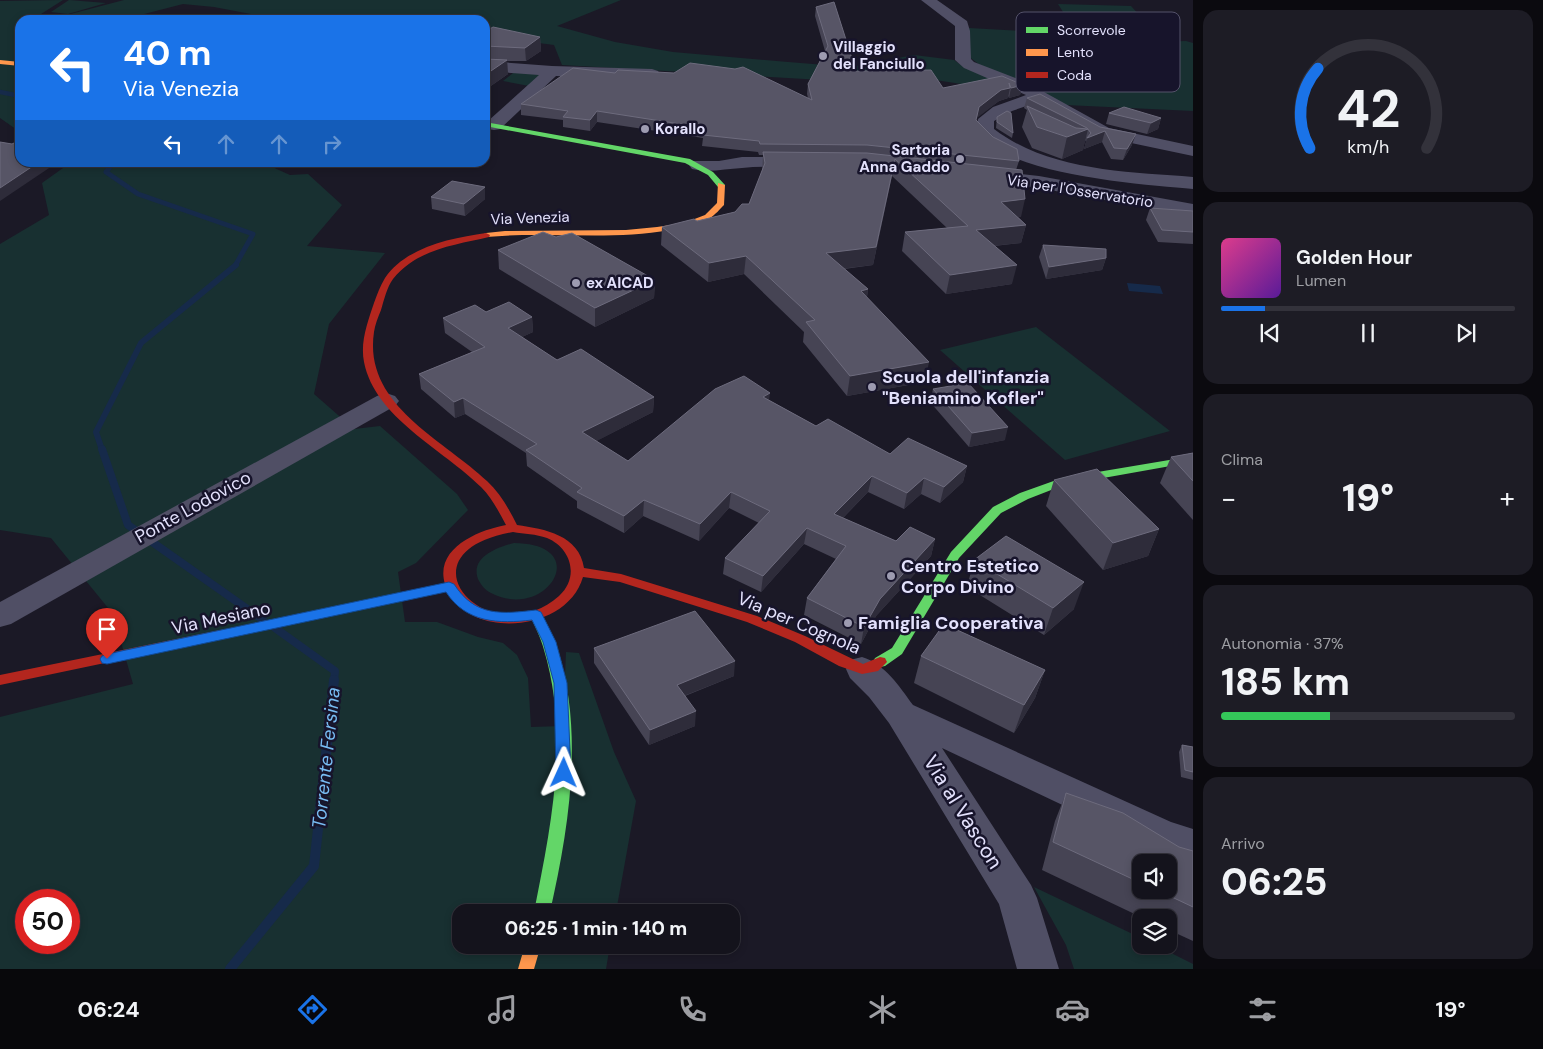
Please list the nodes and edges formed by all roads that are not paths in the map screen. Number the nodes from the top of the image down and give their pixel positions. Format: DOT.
graph roads {
  1 [pos="928,0"];
  2 [pos="0,62"];
  3 [pos="15,64"];
  4 [pos="490,66"];
  5 [pos="552,71"];
  6 [pos="668,76"];
  7 [pos="1016,83"];
  8 [pos="1034,92"];
  9 [pos="1042,96"];
  10 [pos="1006,106"];
  11 [pos="1026,119"];
  12 [pos="490,124"];
  13 [pos="1193,151"];
  14 [pos="816,162"];
  15 [pos="698,165"];
  16 [pos="963,173"];
  17 [pos="1193,183"];
  18 [pos="1193,210"];
  19 [pos="386,400"];
  20 [pos="1193,458"];
  21 [pos="514,528"];
  22 [pos="580,572"];
  23 [pos="449,587"];
  24 [pos="536,615"];
  25 [pos="0,616"];
  26 [pos="862,669"];
  27 [pos="0,680"];
  28 [pos="901,714"];
  29 [pos="1193,845"];
  30 [pos="544,904"];
  31 [pos="530,954"];
  32 [pos="526,969"];
  33 [pos="1038,969"];
  1 -- 7 [label="street"];
  2 -- 3 [label="main road"];
  4 -- 5 [label="street"];
  5 -- 6 [label="street"];
  5 -- 12 [label="street"];
  8 -- 9 [label="street"];
  9 -- 10 [label="street, Via per l'Osservatorio"];
  9 -- 13 [label="street"];
  10 -- 11 [label="street"];
  10 -- 17 [label="street, Via per l'Osservatorio"];
  12 -- 15 [label="main road, Via Venezia"];
  14 -- 15 [label="street"];
  15 -- 19 [label="main road, Via Venezia"];
  16 -- 18 [label="street, Via per l'Osservatorio"];
  19 -- 21 [label="main road, Via Venezia"];
  19 -- 25 [label="street, Ponte Lodovico"];
  20 -- 26 [label="main road, Via per Cognola"];
  21 -- 22 [label="main road"];
  21 -- 23 [label="main road"];
  22 -- 24 [label="main road"];
  22 -- 26 [label="main road, Via per Cognola"];
  23 -- 24 [label="main road"];
  23 -- 27 [label="main road, Via Mesiano"];
  24 -- 30 [label="main road"];
  26 -- 28 [label="street, Via al Vascon"];
  28 -- 29 [label="street"];
  28 -- 33 [label="street, Via al Vascon"];
  31 -- 32 [label="main road"];
}
